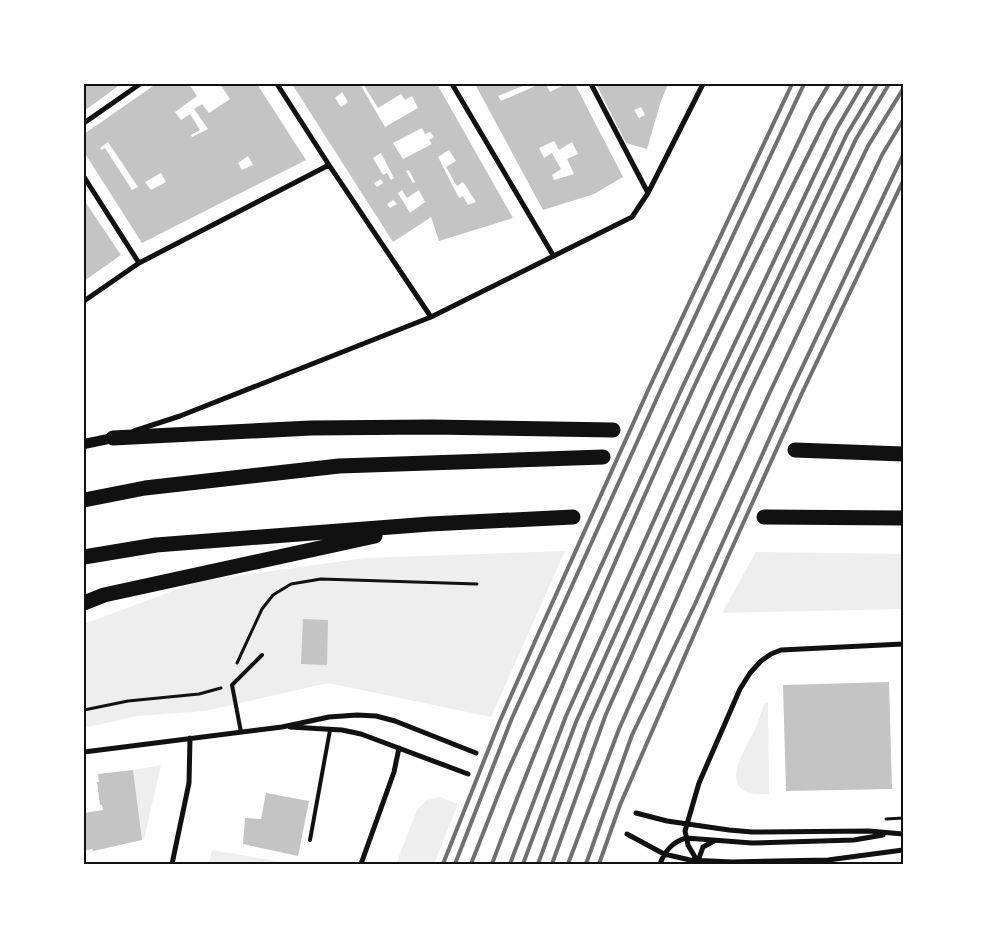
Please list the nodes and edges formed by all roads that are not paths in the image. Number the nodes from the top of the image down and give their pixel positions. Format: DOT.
graph roads {
  1 [pos="140,84"];
  2 [pos="277,84"];
  3 [pos="452,84"];
  4 [pos="591,84"];
  5 [pos="703,84"];
  6 [pos="84,123"];
  7 [pos="329,165"];
  8 [pos="84,177"];
  9 [pos="648,193"];
  10 [pos="553,255"];
  11 [pos="139,263"];
  12 [pos="84,300"];
  13 [pos="430,317"];
  14 [pos="613,430"];
  15 [pos="112,438"];
  16 [pos="84,444"];
  17 [pos="795,450"];
  18 [pos="903,450"];
  19 [pos="883,454"];
  20 [pos="903,454"];
  21 [pos="603,457"];
  22 [pos="84,500"];
  23 [pos="573,517"];
  24 [pos="764,517"];
  25 [pos="903,518"];
  26 [pos="430,524"];
  27 [pos="84,557"];
  28 [pos="84,603"];
  29 [pos="903,644"];
  30 [pos="262,655"];
  31 [pos="282,727"];
  32 [pos="330,730"];
  33 [pos="242,732"];
  34 [pos="190,738"];
  35 [pos="399,748"];
  36 [pos="84,752"];
  37 [pos="476,753"];
  38 [pos="468,774"];
  39 [pos="636,813"];
  40 [pos="686,824"];
  41 [pos="888,833"];
  42 [pos="627,834"];
  43 [pos="903,834"];
  44 [pos="686,838"];
  45 [pos="310,840"];
  46 [pos="716,840"];
  47 [pos="903,850"];
  48 [pos="664,854"];
  49 [pos="698,863"];
  50 [pos="172,864"];
  51 [pos="361,864"];
  52 [pos="660,864"];
  1 -- 6 [label="street"];
  2 -- 7 [label="street"];
  3 -- 10 [label="street"];
  4 -- 9 [label="street"];
  5 -- 9 [label="street"];
  7 -- 11 [label="street"];
  7 -- 13 [label="street"];
  8 -- 11 [label="street"];
  9 -- 10 [label="street"];
  10 -- 13 [label="street"];
  11 -- 12 [label="street"];
  13 -- 15 [label="street"];
  14 -- 15 [label="highway"];
  15 -- 16 [label="main road"];
  17 -- 19 [label="highway"];
  18 -- 19 [label="highway"];
  19 -- 20 [label="highway"];
  21 -- 22 [label="highway"];
  23 -- 26 [label="highway"];
  24 -- 25 [label="highway"];
  26 -- 27 [label="highway"];
  26 -- 28 [label="highway"];
  29 -- 40 [label="street"];
  30 -- 33 [label="lane"];
  31 -- 32 [label="street"];
  31 -- 33 [label="street"];
  31 -- 37 [label="street"];
  32 -- 35 [label="street"];
  32 -- 45 [label="lane"];
  33 -- 34 [label="street"];
  34 -- 36 [label="street"];
  34 -- 50 [label="street"];
  35 -- 38 [label="street"];
  35 -- 51 [label="street"];
  39 -- 40 [label="street"];
  40 -- 41 [label="street"];
  40 -- 44 [label="street"];
  41 -- 43 [label="street"];
  41 -- 46 [label="street"];
  42 -- 48 [label="street"];
  44 -- 46 [label="street"];
  44 -- 48 [label="street"];
  44 -- 49 [label="street"];
  46 -- 49 [label="street"];
  47 -- 49 [label="street"];
  48 -- 49 [label="street"];
  48 -- 52 [label="street"];
}
